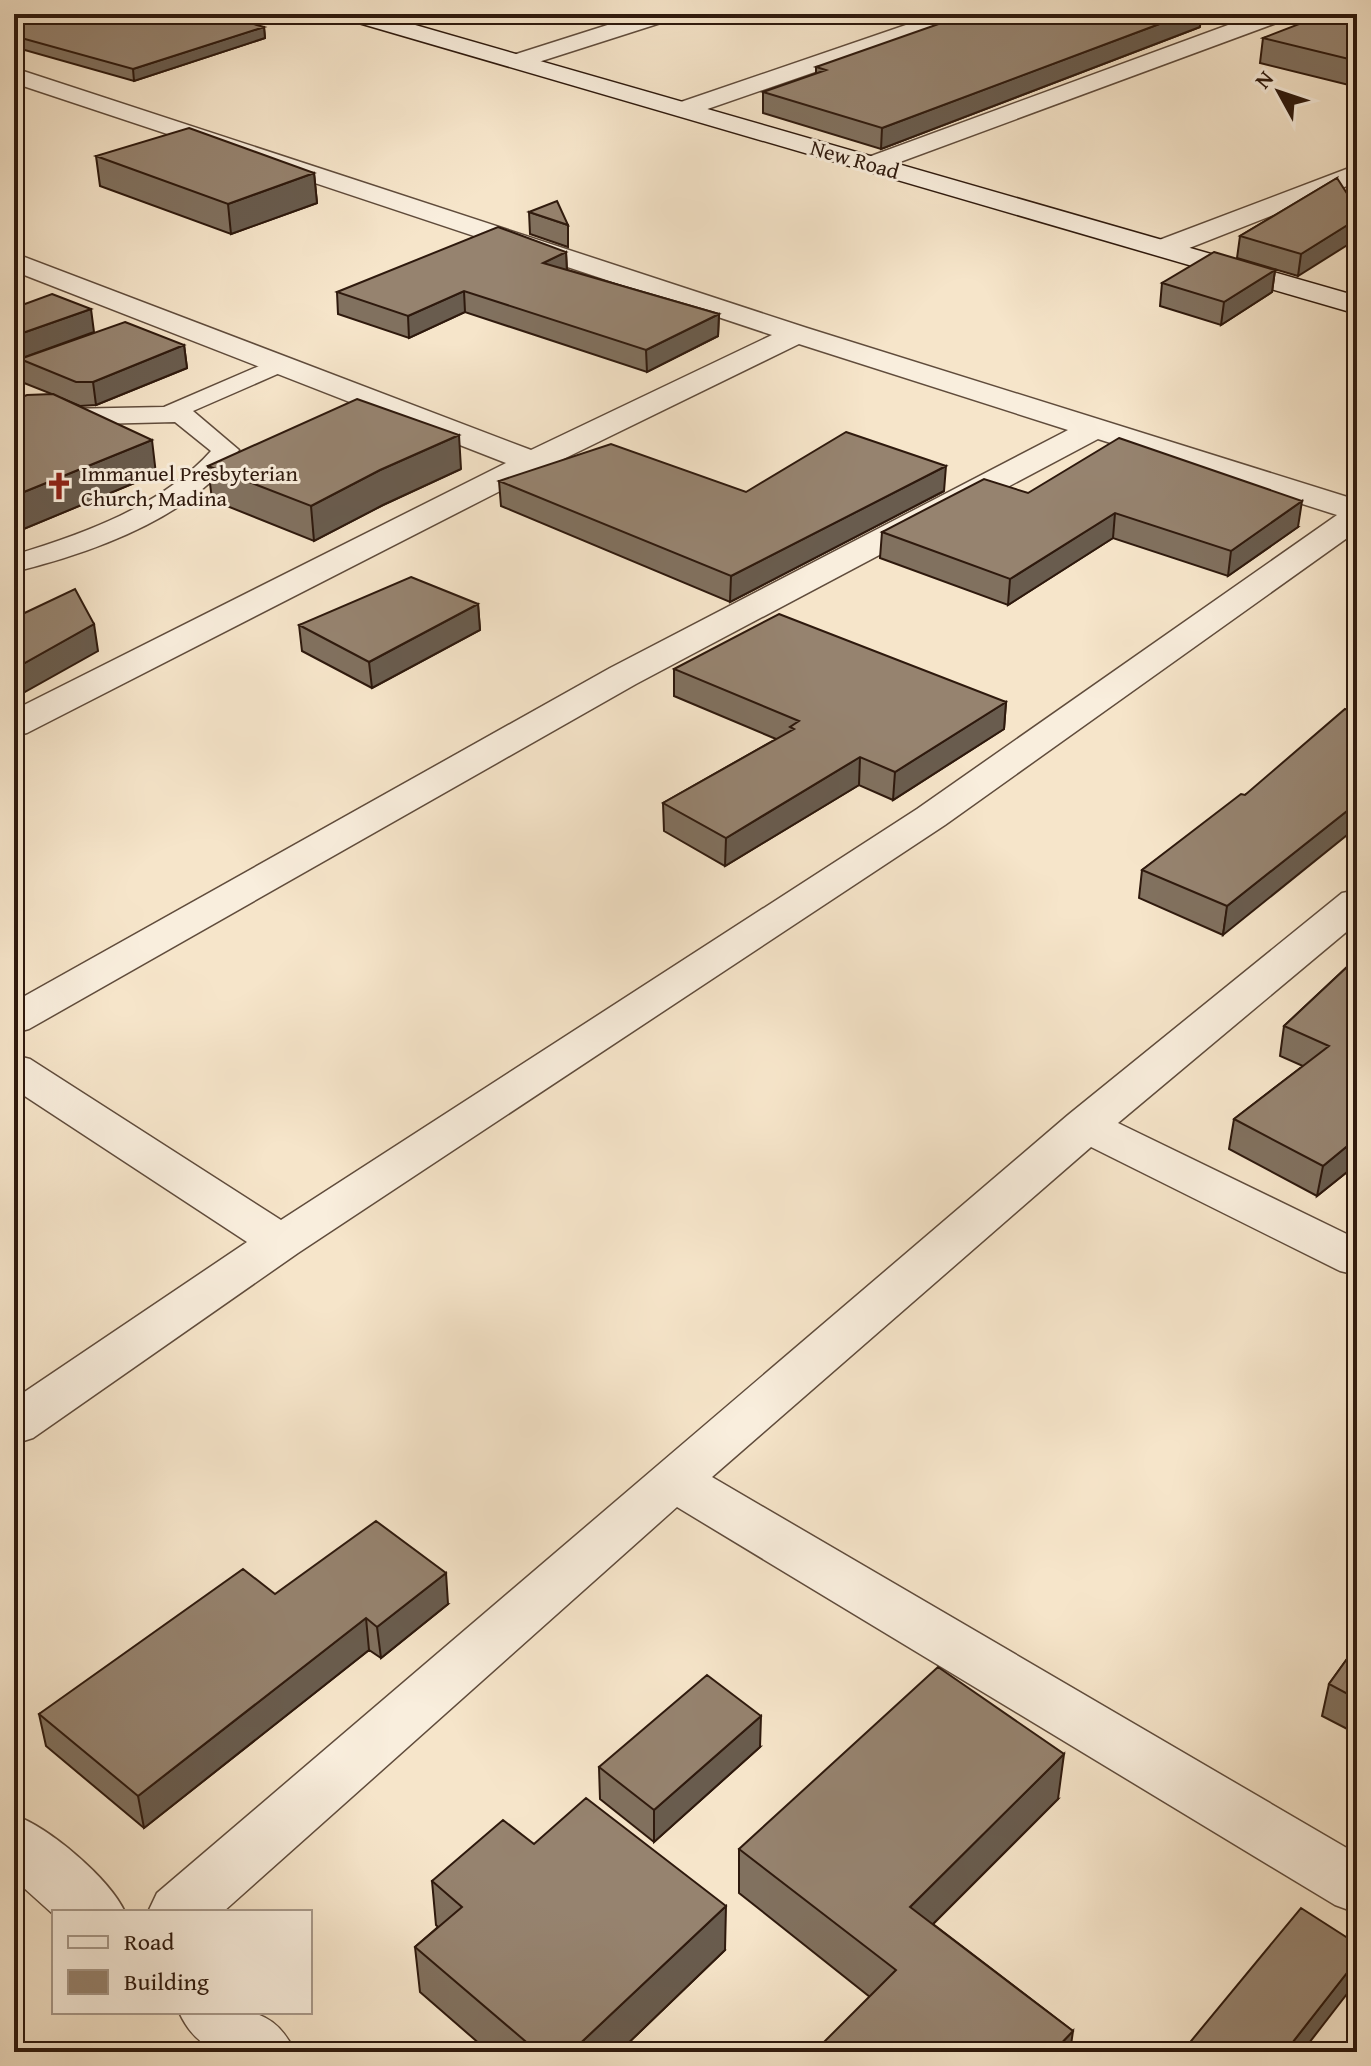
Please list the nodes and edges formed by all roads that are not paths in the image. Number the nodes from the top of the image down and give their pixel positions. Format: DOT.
graph roads {
  1 [pos="665,14"];
  2 [pos="960,14"];
  3 [pos="1279,14"];
  4 [pos="363,15"];
  5 [pos="518,61"];
  6 [pos="14,75"];
  7 [pos="684,109"];
  8 [pos="872,164"];
  9 [pos="1357,173"];
  10 [pos="1164,248"];
  11 [pos="14,261"];
  12 [pos="1357,305"];
  13 [pos="165,319"];
  14 [pos="797,334"];
  15 [pos="280,364"];
  16 [pos="14,374"];
  17 [pos="179,414"];
  18 [pos="14,418"];
  19 [pos="1095,428"];
  20 [pos="532,462"];
  21 [pos="1357,514"];
  22 [pos="14,564"];
  23 [pos="14,725"];
  24 [pos="1350,918"];
  25 [pos="14,1020"];
  26 [pos="14,1069"];
  27 [pos="1084,1125"];
  28 [pos="281,1242"];
  29 [pos="1357,1259"];
  30 [pos="14,1425"];
  31 [pos="673,1479"];
  32 [pos="14,1841"];
  33 [pos="1357,1886"];
  34 [pos="92,1910"];
  35 [pos="181,1910"];
  1 -- 5 [label="street"];
  2 -- 7 [label="street"];
  3 -- 8 [label="street"];
  4 -- 5 [label="street, New Road"];
  5 -- 7 [label="street, New Road"];
  6 -- 14 [label="street"];
  7 -- 8 [label="street, New Road"];
  8 -- 10 [label="street, New Road"];
  9 -- 10 [label="street"];
  10 -- 12 [label="street, New Road"];
  11 -- 13 [label="street"];
  13 -- 15 [label="street"];
  13 -- 16 [label="street"];
  14 -- 19 [label="street"];
  14 -- 20 [label="street"];
  15 -- 17 [label="lane"];
  15 -- 20 [label="street"];
  17 -- 18 [label="lane"];
  17 -- 22 [label="lane"];
  19 -- 21 [label="street"];
  19 -- 25 [label="street"];
  20 -- 23 [label="street"];
  21 -- 28 [label="street"];
  24 -- 27 [label="street"];
  26 -- 28 [label="street"];
  27 -- 29 [label="street"];
  27 -- 31 [label="street"];
  28 -- 30 [label="street"];
  31 -- 33 [label="street"];
  31 -- 35 [label="street"];
  32 -- 34 [label="street"];
}
